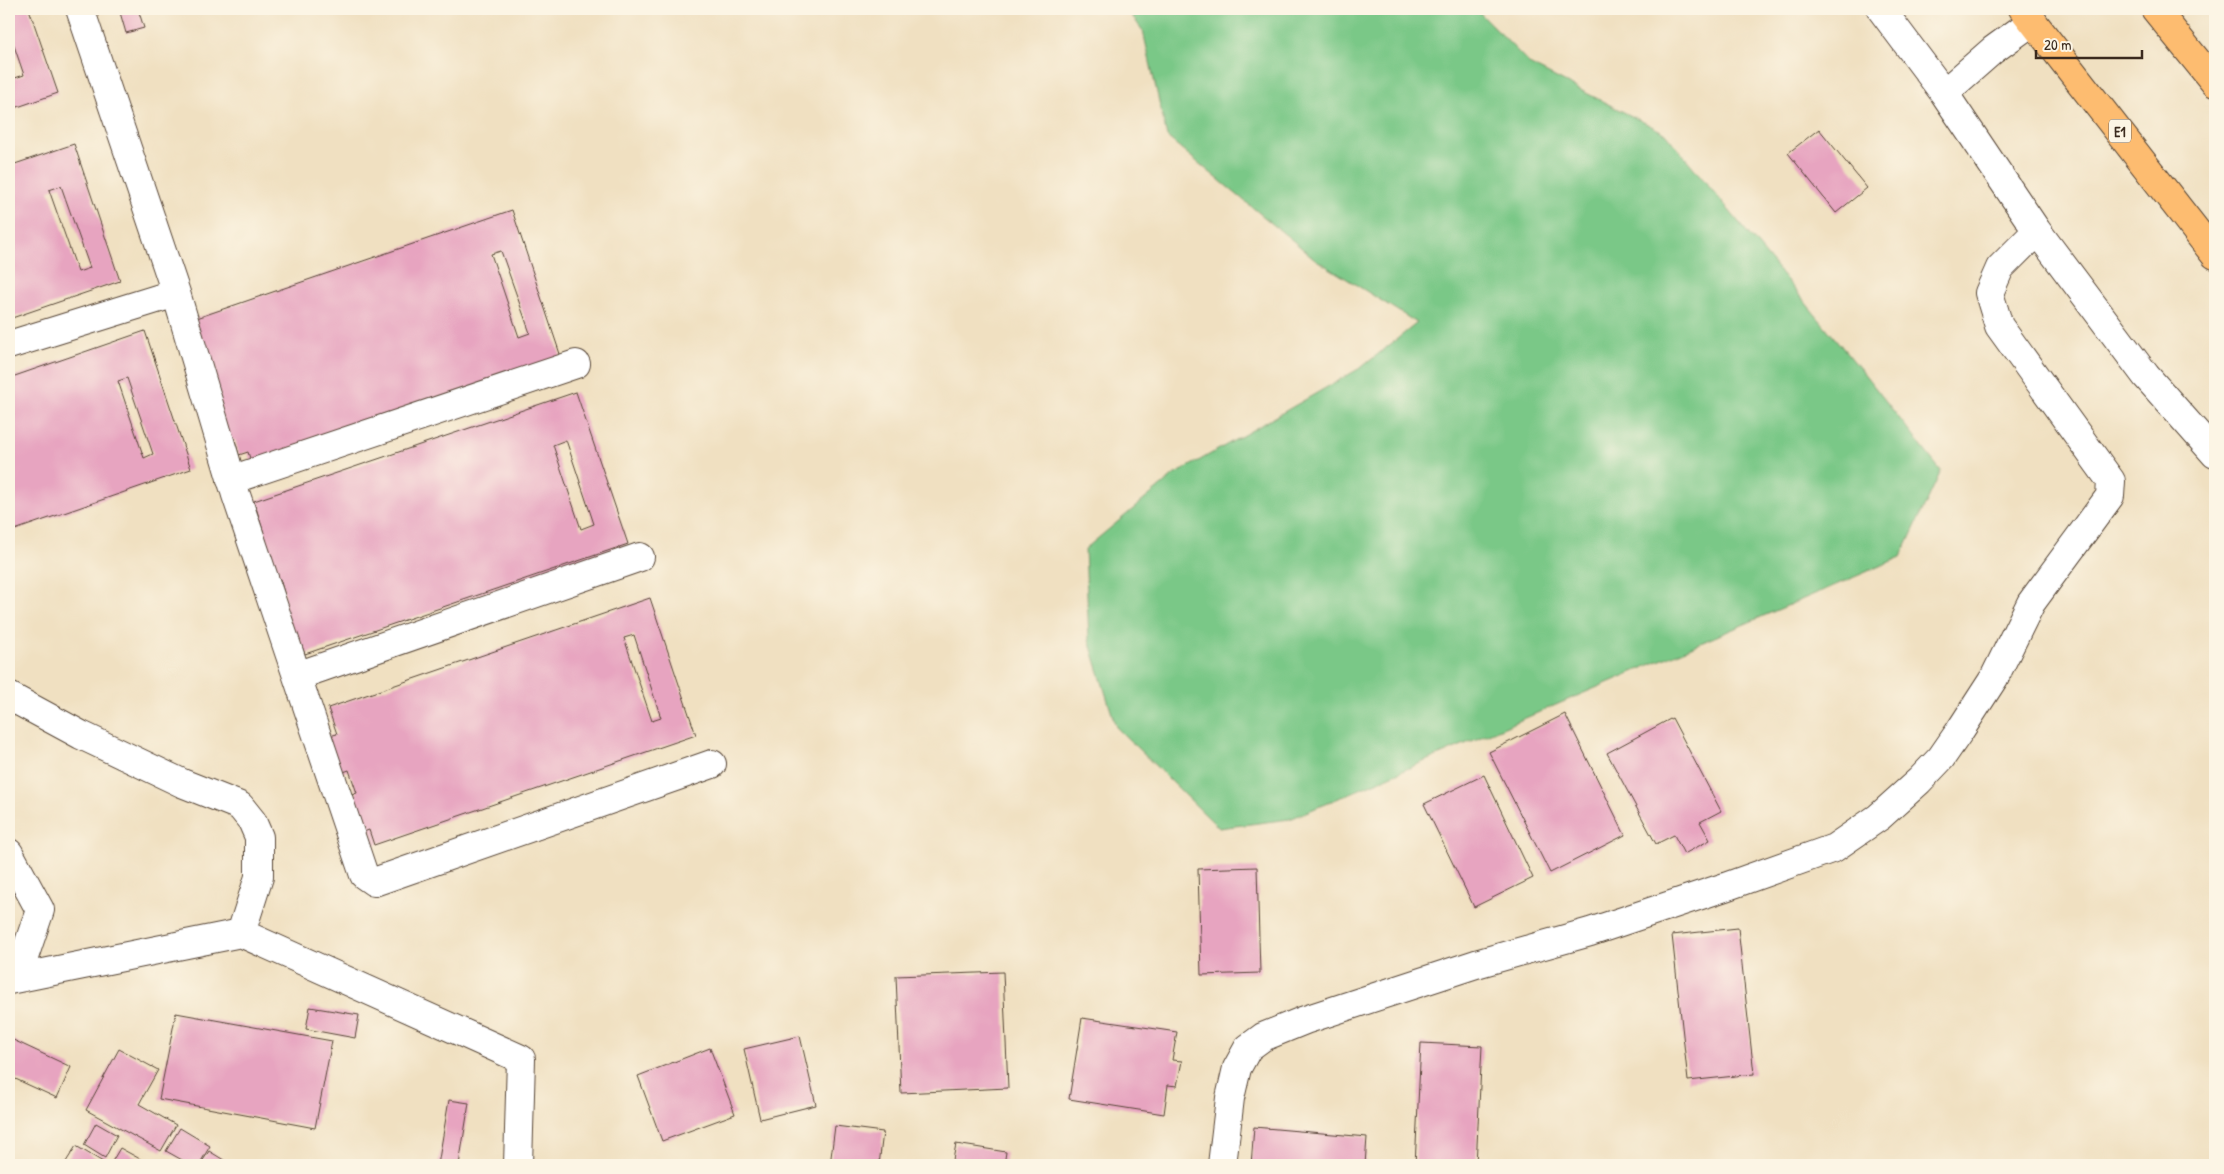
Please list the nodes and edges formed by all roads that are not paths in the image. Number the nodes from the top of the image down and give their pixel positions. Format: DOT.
graph roads {
  1 [pos="80,9"];
  2 [pos="1881,9"];
  3 [pos="2155,9"];
  4 [pos="2028,15"];
  5 [pos="2215,83"];
  6 [pos="1944,93"];
  7 [pos="2037,231"];
  8 [pos="2215,255"];
  9 [pos="176,293"];
  10 [pos="9,345"];
  11 [pos="576,364"];
  12 [pos="2215,454"];
  13 [pos="231,480"];
  14 [pos="640,557"];
  15 [pos="297,676"];
  16 [pos="9,696"];
  17 [pos="712,764"];
  18 [pos="9,853"];
  19 [pos="241,933"];
  20 [pos="13,979"];
  21 [pos="518,1165"];
  22 [pos="1222,1165"];
  1 -- 9 [label="street"];
  2 -- 6 [label="street"];
  3 -- 5 [label="highway"];
  4 -- 6 [label="street"];
  4 -- 8 [label="highway, E1"];
  6 -- 7 [label="street"];
  7 -- 12 [label="street"];
  7 -- 22 [label="street"];
  9 -- 10 [label="street"];
  9 -- 13 [label="street"];
  11 -- 13 [label="street"];
  13 -- 15 [label="street"];
  14 -- 15 [label="street"];
  15 -- 17 [label="street"];
  16 -- 19 [label="street"];
  18 -- 20 [label="street"];
  19 -- 20 [label="street"];
  19 -- 21 [label="street"];
}
